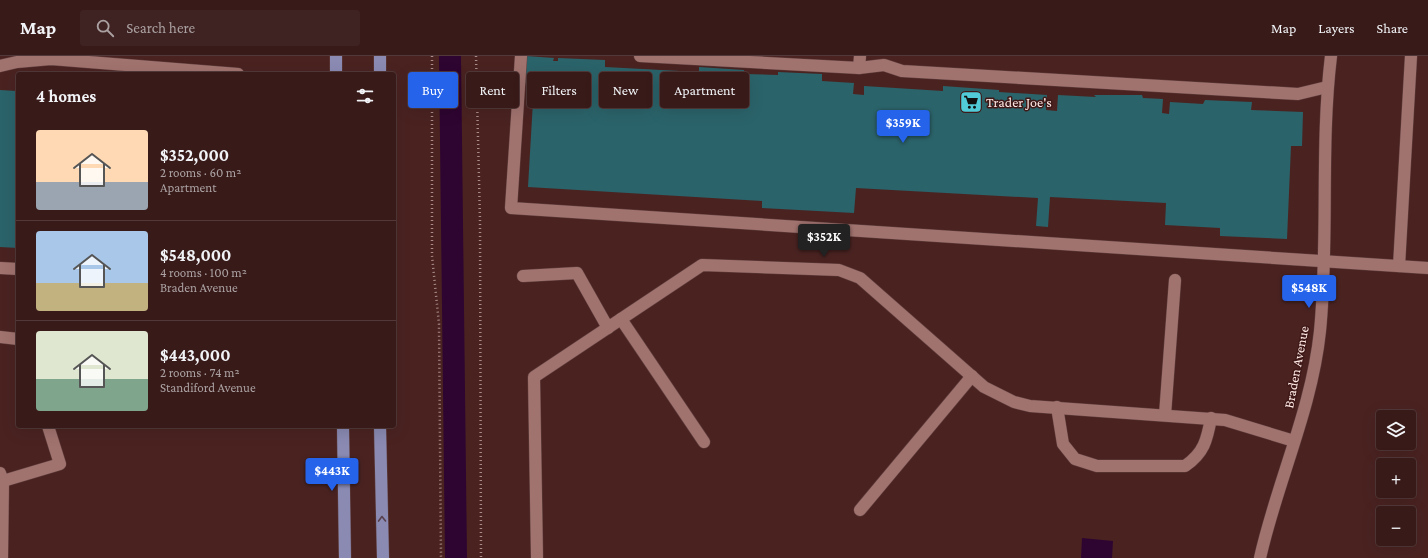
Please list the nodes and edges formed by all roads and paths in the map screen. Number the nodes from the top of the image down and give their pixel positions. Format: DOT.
graph roads {
  1 [pos="336,56"];
  2 [pos="380,56"];
  3 [pos="432,56"];
  4 [pos="476,56"];
  5 [pos="521,56"];
  6 [pos="640,56"];
  7 [pos="860,56"];
  8 [pos="1331,56"];
  9 [pos="1411,56"];
  10 [pos="45,58"];
  11 [pos="0,66"];
  12 [pos="859,68"];
  13 [pos="214,72"];
  14 [pos="336,72"];
  15 [pos="380,72"];
  16 [pos="1327,87"];
  17 [pos="1325,263"];
  18 [pos="1398,266"];
  19 [pos="0,268"];
  20 [pos="1428,268"];
  21 [pos="16,269"];
  22 [pos="523,276"];
  23 [pos="1174,280"];
  24 [pos="621,319"];
  25 [pos="608,328"];
  26 [pos="0,338"];
  27 [pos="16,339"];
  28 [pos="972,376"];
  29 [pos="1057,408"];
  30 [pos="1165,415"];
  31 [pos="1211,418"];
  32 [pos="49,428"];
  33 [pos="343,428"];
  34 [pos="380,428"];
  35 [pos="1294,441"];
  36 [pos="704,442"];
  37 [pos="1,477"];
  38 [pos="860,510"];
  39 [pos="2,558"];
  40 [pos="345,558"];
  41 [pos="383,558"];
  42 [pos="441,558"];
  43 [pos="480,558"];
  44 [pos="537,558"];
  45 [pos="1260,558"];
  1 -- 14 [label="main road"];
  2 -- 15 [label="main road"];
  3 -- 42 [label="path"];
  4 -- 43 [label="path"];
  5 -- 17 [label="street"];
  6 -- 12 [label="street"];
  7 -- 12 [label="street"];
  8 -- 16 [label="street, Braden Avenue"];
  9 -- 18 [label="street"];
  10 -- 11 [label="street"];
  10 -- 13 [label="street"];
  12 -- 16 [label="street"];
  16 -- 17 [label="street, Braden Avenue"];
  17 -- 18 [label="street"];
  17 -- 35 [label="street, Braden Avenue"];
  18 -- 20 [label="street"];
  19 -- 21 [label="street"];
  22 -- 25 [label="street"];
  23 -- 30 [label="street"];
  24 -- 25 [label="street"];
  24 -- 28 [label="street"];
  24 -- 36 [label="street"];
  25 -- 44 [label="street"];
  26 -- 27 [label="street"];
  28 -- 29 [label="street"];
  28 -- 38 [label="street"];
  29 -- 30 [label="street"];
  29 -- 31 [label="street"];
  30 -- 31 [label="street"];
  31 -- 35 [label="street"];
  32 -- 37 [label="street"];
  33 -- 40 [label="main road"];
  41 -- 34 [label="main road, one-way"];
  35 -- 45 [label="street, Braden Avenue"];
  37 -- 39 [label="street"];
}
